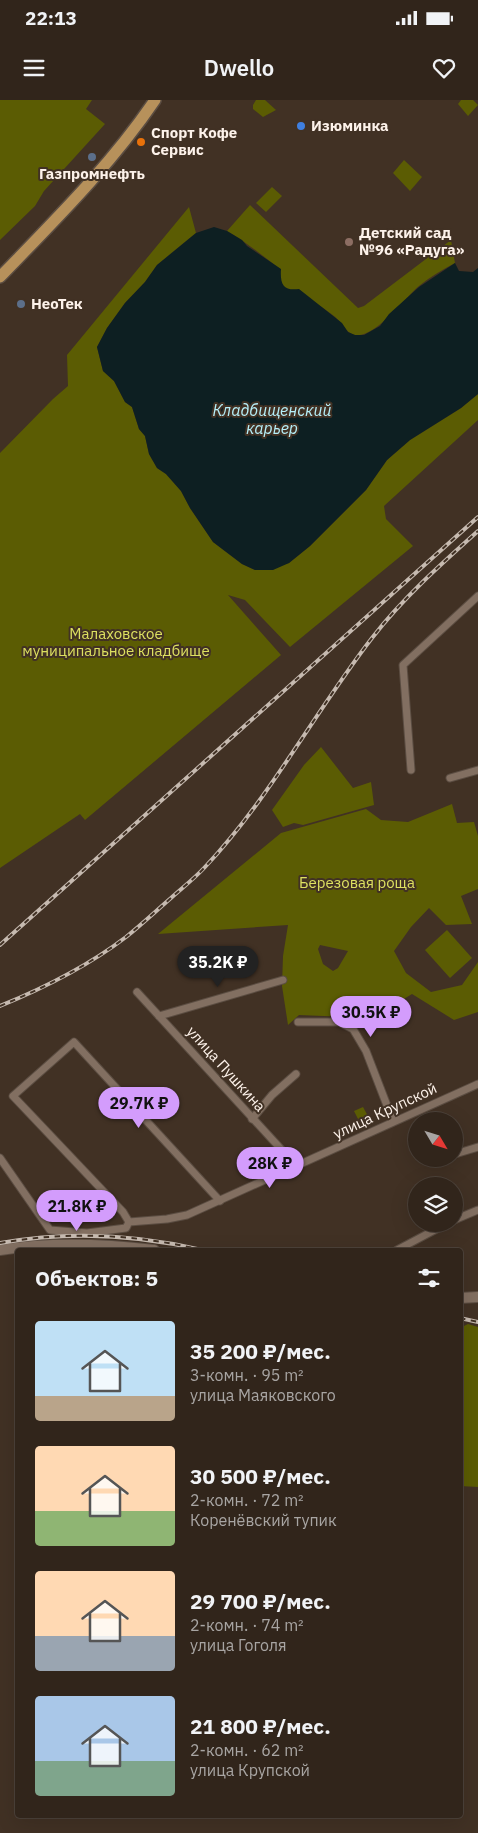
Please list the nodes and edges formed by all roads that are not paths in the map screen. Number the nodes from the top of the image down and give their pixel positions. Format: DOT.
graph roads {
  1 [pos="155,100"];
  2 [pos="0,277"];
  3 [pos="478,596"];
  4 [pos="411,770"];
  5 [pos="478,770"];
  6 [pos="450,778"];
  7 [pos="284,980"];
  8 [pos="137,992"];
  9 [pos="159,1016"];
  10 [pos="298,1022"];
  11 [pos="296,1074"];
  12 [pos="478,1084"];
  13 [pos="252,1119"];
  14 [pos="393,1121"];
  15 [pos="478,1147"];
  16 [pos="463,1152"];
  17 [pos="0,1158"];
  18 [pos="293,1166"];
  19 [pos="220,1201"];
  20 [pos="478,1210"];
  21 [pos="463,1216"];
  22 [pos="129,1222"];
  23 [pos="431,1232"];
  24 [pos="15,1248"];
  25 [pos="16,1248"];
  26 [pos="134,1248"];
  27 [pos="401,1248"];
  28 [pos="0,1250"];
  29 [pos="478,1297"];
  30 [pos="463,1298"];
  1 -- 2 [label="main road"];
  3 -- 4 [label="street"];
  5 -- 6 [label="street"];
  7 -- 9 [label="street"];
  8 -- 9 [label="street, улица Пушкина"];
  9 -- 13 [label="street, улица Пушкина"];
  10 -- 14 [label="street"];
  11 -- 13 [label="street"];
  12 -- 14 [label="street, улица Крупской"];
  13 -- 18 [label="street, улица Пушкина"];
  14 -- 18 [label="street, улица Крупской"];
  15 -- 16 [label="street"];
  17 -- 22 [label="street, улица Крупской"];
  18 -- 19 [label="street, улица Крупской"];
  19 -- 22 [label="street, улица Крупской"];
  19 -- 22 [label="street"];
  20 -- 21 [label="street"];
  23 -- 27 [label="street"];
  24 -- 28 [label="main road"];
  25 -- 26 [label="main road"];
  29 -- 30 [label="main road"];
}
